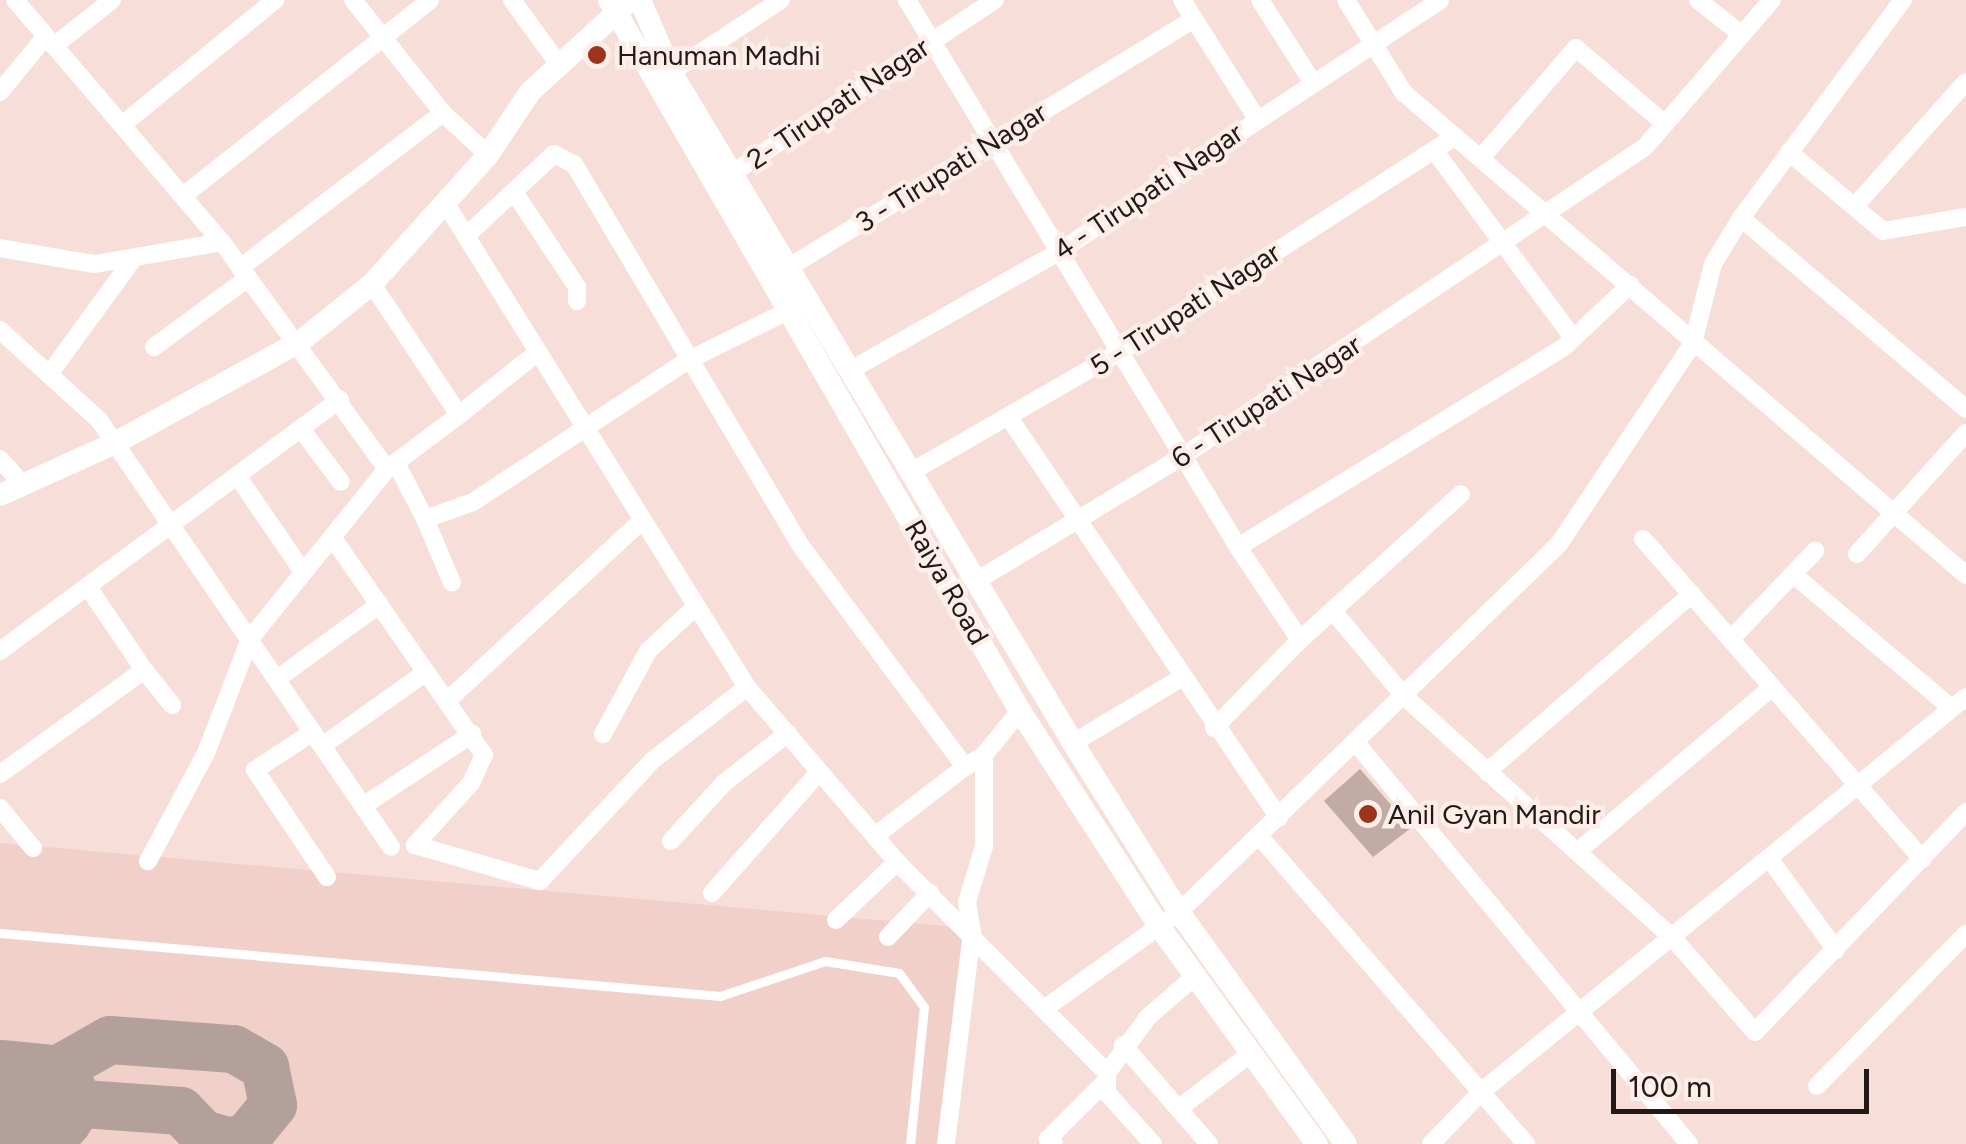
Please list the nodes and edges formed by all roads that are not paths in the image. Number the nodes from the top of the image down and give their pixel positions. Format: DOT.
graph roads {
  1 [pos="15,0"];
  2 [pos="112,0"];
  3 [pos="275,0"];
  4 [pos="353,0"];
  5 [pos="430,0"];
  6 [pos="512,0"];
  7 [pos="640,0"];
  8 [pos="781,0"];
  9 [pos="907,0"];
  10 [pos="995,0"];
  11 [pos="1182,0"];
  12 [pos="1260,0"];
  13 [pos="1346,0"];
  14 [pos="1440,0"];
  15 [pos="1698,0"];
  16 [pos="1772,0"];
  17 [pos="1903,0"];
  18 [pos="618,4"];
  19 [pos="1194,19"];
  20 [pos="380,35"];
  21 [pos="1742,35"];
  22 [pos="50,41"];
  23 [pos="932,41"];
  24 [pos="1374,45"];
  25 [pos="557,62"];
  26 [pos="671,72"];
  27 [pos="1966,82"];
  28 [pos="1313,84"];
  29 [pos="3,85"];
  30 [pos="443,112"];
  31 [pos="1257,118"];
  32 [pos="1665,124"];
  33 [pos="122,125"];
  34 [pos="1454,137"];
  35 [pos="990,142"];
  36 [pos="1434,150"];
  37 [pos="1789,152"];
  38 [pos="488,155"];
  39 [pos="1482,158"];
  40 [pos="731,174"];
  41 [pos="514,192"];
  42 [pos="183,196"];
  43 [pos="446,204"];
  44 [pos="1855,206"];
  45 [pos="1552,213"];
  46 [pos="1966,217"];
  47 [pos="1741,218"];
  48 [pos="466,236"];
  49 [pos="222,242"];
  50 [pos="1507,242"];
  51 [pos="0,248"];
  52 [pos="1060,251"];
  53 [pos="134,258"];
  54 [pos="786,269"];
  55 [pos="244,273"];
  56 [pos="372,284"];
  57 [pos="1630,285"];
  58 [pos="577,301"];
  59 [pos="796,307"];
  60 [pos="0,330"];
  61 [pos="1573,338"];
  62 [pos="301,341"];
  63 [pos="1693,343"];
  64 [pos="154,346"];
  65 [pos="538,352"];
  66 [pos="1118,354"];
  67 [pos="687,361"];
  68 [pos="849,371"];
  69 [pos="50,373"];
  70 [pos="340,399"];
  71 [pos="1966,409"];
  72 [pos="458,415"];
  73 [pos="1010,419"];
  74 [pos="584,426"];
  75 [pos="301,429"];
  76 [pos="1966,433"];
  77 [pos="115,443"];
  78 [pos="0,458"];
  79 [pos="1180,458"];
  80 [pos="391,466"];
  81 [pos="911,472"];
  82 [pos="238,477"];
  83 [pos="340,482"];
  84 [pos="23,485"];
  85 [pos="1461,494"];
  86 [pos="0,495"];
  87 [pos="1896,516"];
  88 [pos="1078,518"];
  89 [pos="424,519"];
  90 [pos="640,522"];
  91 [pos="173,527"];
  92 [pos="332,537"];
  93 [pos="1643,540"];
  94 [pos="1238,547"];
  95 [pos="1815,551"];
  96 [pos="1857,554"];
  97 [pos="303,572"];
  98 [pos="1794,575"];
  99 [pos="1966,575"];
  100 [pos="976,580"];
  101 [pos="452,583"];
  102 [pos="88,588"];
  103 [pos="1692,594"];
  104 [pos="380,604"];
  105 [pos="693,610"];
  106 [pos="1332,610"];
  107 [pos="250,639"];
  108 [pos="1731,639"];
  109 [pos="1300,640"];
  110 [pos="0,651"];
  111 [pos="144,670"];
  112 [pos="426,672"];
  113 [pos="1180,678"];
  114 [pos="277,679"];
  115 [pos="747,687"];
  116 [pos="1772,687"];
  117 [pos="1404,696"];
  118 [pos="447,701"];
  119 [pos="1958,702"];
  120 [pos="172,705"];
  121 [pos="1020,711"];
  122 [pos="1214,728"];
  123 [pos="788,733"];
  124 [pos="472,734"];
  125 [pos="604,734"];
  126 [pos="318,739"];
  127 [pos="1073,743"];
  128 [pos="1356,743"];
  129 [pos="984,756"];
  130 [pos="964,767"];
  131 [pos="819,772"];
  132 [pos="1487,772"];
  133 [pos="0,774"];
  134 [pos="1858,784"];
  135 [pos="363,806"];
  136 [pos="0,808"];
  137 [pos="1966,812"];
  138 [pos="1279,818"];
  139 [pos="875,836"];
  140 [pos="1261,838"];
  141 [pos="671,841"];
  142 [pos="391,847"];
  143 [pos="32,848"];
  144 [pos="1576,852"];
  145 [pos="1922,859"];
  146 [pos="1771,860"];
  147 [pos="148,861"];
  148 [pos="897,862"];
  149 [pos="327,877"];
  150 [pos="712,893"];
  151 [pos="930,894"];
  152 [pos="1180,912"];
  153 [pos="836,920"];
  154 [pos="1159,926"];
  155 [pos="0,932"];
  156 [pos="972,933"];
  157 [pos="1966,934"];
  158 [pos="888,937"];
  159 [pos="1672,937"];
  160 [pos="1836,950"];
  161 [pos="1194,977"];
  162 [pos="1044,1009"];
  163 [pos="1582,1014"];
  164 [pos="1123,1045"];
  165 [pos="1251,1053"];
  166 [pos="1106,1077"];
  167 [pos="1817,1086"];
  168 [pos="1480,1092"];
  169 [pos="1182,1106"];
  170 [pos="910,1144"];
  171 [pos="946,1144"];
  172 [pos="1054,1144"];
  173 [pos="1153,1144"];
  174 [pos="1209,1144"];
  175 [pos="1317,1144"];
  176 [pos="1346,1144"];
  177 [pos="1431,1144"];
  178 [pos="1526,1144"];
  179 [pos="1689,1144"];
  1 -- 22 [label="street"];
  2 -- 22 [label="street"];
  3 -- 33 [label="street"];
  4 -- 20 [label="street"];
  5 -- 20 [label="street"];
  6 -- 25 [label="street"];
  7 -- 26 [label="street, Raiya Road"];
  8 -- 26 [label="street"];
  9 -- 23 [label="street"];
  10 -- 23 [label="street, 2- Tirupati Nagar"];
  11 -- 19 [label="street"];
  12 -- 28 [label="street"];
  13 -- 24 [label="street"];
  14 -- 24 [label="street, 4 - Tirupati Nagar"];
  15 -- 21 [label="street"];
  16 -- 21 [label="street, 6 - Tirupati Nagar"];
  17 -- 37 [label="street"];
  18 -- 25 [label="street"];
  18 -- 59 [label="street, Raiya Road"];
  19 -- 31 [label="street"];
  19 -- 35 [label="street, 3 - Tirupati Nagar"];
  20 -- 30 [label="street"];
  20 -- 42 [label="street"];
  21 -- 32 [label="street, 6 - Tirupati Nagar"];
  22 -- 29 [label="street"];
  22 -- 33 [label="street"];
  23 -- 35 [label="street"];
  23 -- 40 [label="street, 2- Tirupati Nagar"];
  24 -- 28 [label="street, 4 - Tirupati Nagar"];
  24 -- 34 [label="street"];
  25 -- 38 [label="street"];
  26 -- 40 [label="street, Raiya Road"];
  27 -- 44 [label="street"];
  28 -- 31 [label="street, 4 - Tirupati Nagar"];
  30 -- 38 [label="street"];
  30 -- 55 [label="street"];
  31 -- 52 [label="street, 4 - Tirupati Nagar"];
  32 -- 39 [label="street"];
  32 -- 45 [label="street, 6 - Tirupati Nagar"];
  33 -- 42 [label="street"];
  34 -- 36 [label="street, 5 - Tirupati Nagar"];
  34 -- 39 [label="street"];
  35 -- 52 [label="street"];
  35 -- 54 [label="street, 3 - Tirupati Nagar"];
  36 -- 50 [label="street"];
  36 -- 66 [label="street, 5 - Tirupati Nagar"];
  37 -- 44 [label="street"];
  37 -- 47 [label="street"];
  38 -- 43 [label="street"];
  39 -- 45 [label="street"];
  40 -- 54 [label="street, Raiya Road"];
  41 -- 48 [label="street"];
  41 -- 58 [label="street"];
  41 -- 67 [label="street"];
  42 -- 49 [label="street"];
  43 -- 48 [label="street"];
  43 -- 56 [label="street"];
  44 -- 46 [label="street"];
  45 -- 50 [label="street, 6 - Tirupati Nagar"];
  45 -- 57 [label="street"];
  47 -- 63 [label="street"];
  47 -- 71 [label="street"];
  48 -- 65 [label="street"];
  49 -- 53 [label="street"];
  49 -- 55 [label="street"];
  50 -- 61 [label="street"];
  50 -- 79 [label="street, 6 - Tirupati Nagar"];
  51 -- 53 [label="street"];
  52 -- 66 [label="street"];
  52 -- 68 [label="street, 4 - Tirupati Nagar"];
  53 -- 69 [label="street"];
  54 -- 59 [label="street, Raiya Road"];
  55 -- 62 [label="street"];
  55 -- 64 [label="street"];
  56 -- 62 [label="street"];
  56 -- 72 [label="street"];
  57 -- 61 [label="street"];
  57 -- 63 [label="street"];
  59 -- 67 [label="street"];
  59 -- 68 [label="street, Raiya Road"];
  59 -- 121 [label="street, Raiya Road"];
  60 -- 69 [label="street"];
  61 -- 94 [label="street"];
  62 -- 70 [label="street"];
  62 -- 77 [label="street"];
  63 -- 87 [label="street"];
  63 -- 117 [label="street"];
  65 -- 72 [label="street"];
  65 -- 74 [label="street"];
  66 -- 73 [label="street, 5 - Tirupati Nagar"];
  66 -- 79 [label="street"];
  67 -- 74 [label="street"];
  67 -- 130 [label="street"];
  68 -- 81 [label="street, Raiya Road"];
  69 -- 77 [label="street"];
  70 -- 75 [label="street"];
  70 -- 80 [label="street"];
  72 -- 80 [label="street"];
  73 -- 81 [label="street, 5 - Tirupati Nagar"];
  73 -- 88 [label="street"];
  74 -- 89 [label="street"];
  74 -- 90 [label="street"];
  75 -- 82 [label="street"];
  75 -- 83 [label="street"];
  76 -- 87 [label="street"];
  77 -- 84 [label="street"];
  77 -- 91 [label="street"];
  78 -- 84 [label="street"];
  79 -- 88 [label="street, 6 - Tirupati Nagar"];
  79 -- 94 [label="street"];
  80 -- 89 [label="street"];
  80 -- 92 [label="street"];
  81 -- 100 [label="street, Raiya Road"];
  82 -- 91 [label="street"];
  82 -- 97 [label="street"];
  84 -- 86 [label="street"];
  85 -- 106 [label="street"];
  87 -- 96 [label="street"];
  87 -- 99 [label="street"];
  88 -- 100 [label="street, 6 - Tirupati Nagar"];
  88 -- 113 [label="street"];
  89 -- 101 [label="street"];
  90 -- 105 [label="street"];
  90 -- 118 [label="street"];
  91 -- 102 [label="street"];
  91 -- 107 [label="street"];
  92 -- 97 [label="street"];
  92 -- 104 [label="street"];
  93 -- 103 [label="street"];
  94 -- 109 [label="street"];
  95 -- 98 [label="street"];
  97 -- 107 [label="street"];
  98 -- 108 [label="street"];
  98 -- 119 [label="street"];
  100 -- 127 [label="street, Raiya Road"];
  102 -- 110 [label="street"];
  102 -- 111 [label="street"];
  103 -- 108 [label="street"];
  103 -- 132 [label="street"];
  104 -- 112 [label="street"];
  104 -- 114 [label="street"];
  105 -- 115 [label="street"];
  105 -- 125 [label="street"];
  106 -- 109 [label="street"];
  106 -- 117 [label="street"];
  107 -- 114 [label="street"];
  107 -- 147 [label="street"];
  108 -- 116 [label="street"];
  109 -- 122 [label="street"];
  111 -- 120 [label="street"];
  111 -- 133 [label="street"];
  112 -- 118 [label="street"];
  112 -- 126 [label="street"];
  113 -- 122 [label="street"];
  113 -- 127 [label="street"];
  114 -- 126 [label="street"];
  115 -- 123 [label="street"];
  115 -- 124 [label="street"];
  116 -- 134 [label="street"];
  116 -- 144 [label="street"];
  117 -- 128 [label="street"];
  117 -- 132 [label="street"];
  118 -- 124 [label="street"];
  119 -- 134 [label="street"];
  121 -- 129 [label="street"];
  121 -- 154 [label="street, Raiya Road"];
  122 -- 138 [label="street"];
  123 -- 131 [label="street"];
  123 -- 141 [label="street"];
  124 -- 135 [label="street"];
  126 -- 135 [label="street"];
  126 -- 149 [label="street"];
  127 -- 152 [label="street, Raiya Road"];
  128 -- 138 [label="street"];
  128 -- 163 [label="street"];
  129 -- 130 [label="street"];
  129 -- 156 [label="street"];
  130 -- 139 [label="street"];
  131 -- 139 [label="street"];
  131 -- 150 [label="street"];
  132 -- 144 [label="street"];
  134 -- 145 [label="street"];
  134 -- 146 [label="street"];
  135 -- 142 [label="street"];
  136 -- 143 [label="street"];
  137 -- 145 [label="street"];
  138 -- 140 [label="street"];
  139 -- 148 [label="street"];
  140 -- 152 [label="street"];
  140 -- 168 [label="street"];
  144 -- 159 [label="street"];
  145 -- 160 [label="street"];
  146 -- 159 [label="street"];
  146 -- 160 [label="street"];
  148 -- 151 [label="street"];
  148 -- 153 [label="street"];
  151 -- 156 [label="street"];
  151 -- 158 [label="street"];
  152 -- 154 [label="street"];
  152 -- 176 [label="street, Raiya Road"];
  154 -- 161 [label="street, Raiya Road"];
  154 -- 162 [label="street"];
  155 -- 170 [label="lane"];
  156 -- 162 [label="street"];
  156 -- 171 [label="street"];
  157 -- 167 [label="street"];
  159 -- 160 [label="street"];
  159 -- 163 [label="street"];
  161 -- 164 [label="street"];
  161 -- 165 [label="street, Raiya Road"];
  162 -- 166 [label="street"];
  163 -- 168 [label="street"];
  163 -- 179 [label="street"];
  164 -- 166 [label="street"];
  164 -- 169 [label="street"];
  165 -- 169 [label="street"];
  165 -- 175 [label="street, Raiya Road"];
  166 -- 172 [label="street"];
  166 -- 173 [label="street"];
  168 -- 177 [label="street"];
  168 -- 178 [label="street"];
  169 -- 174 [label="street"];
}
